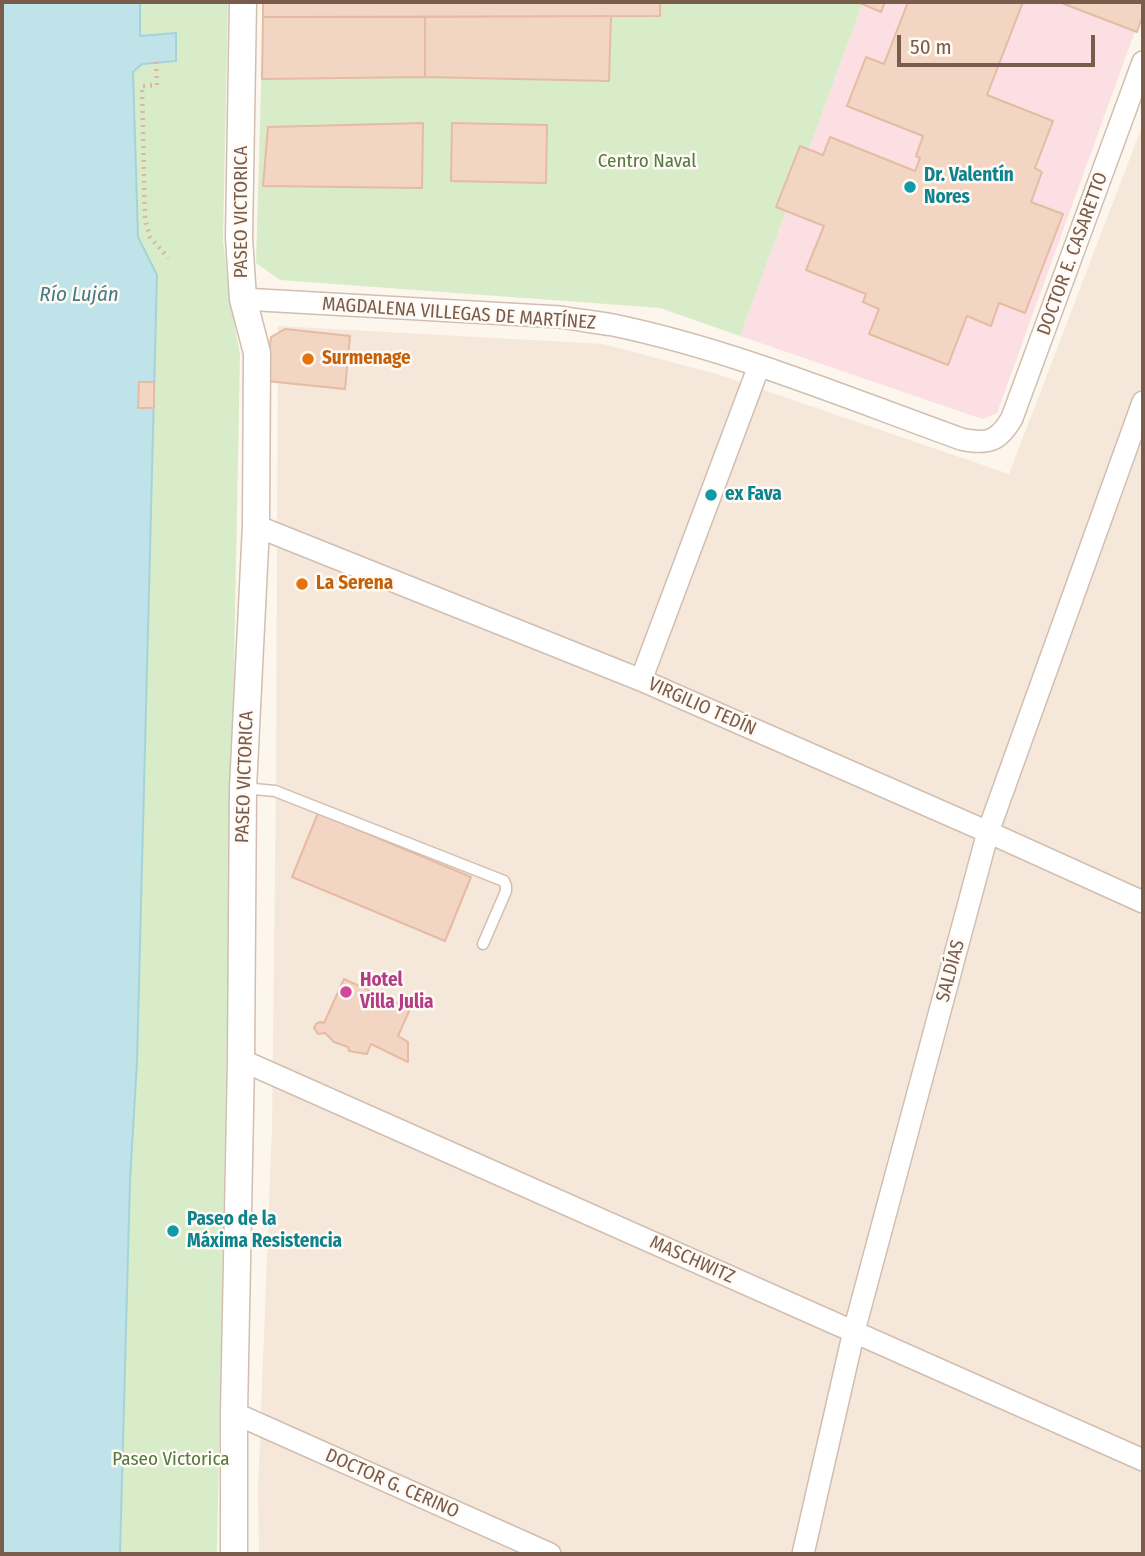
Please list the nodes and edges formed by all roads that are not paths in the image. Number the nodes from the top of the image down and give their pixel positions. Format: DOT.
graph roads {
  1 [pos="243,2"];
  2 [pos="1143,62"];
  3 [pos="243,299"];
  4 [pos="759,366"];
  5 [pos="1143,402"];
  6 [pos="992,440"];
  7 [pos="256,526"];
  8 [pos="641,680"];
  9 [pos="243,788"];
  10 [pos="988,832"];
  11 [pos="1143,902"];
  12 [pos="483,944"];
  13 [pos="241,1060"];
  14 [pos="854,1331"];
  15 [pos="234,1413"];
  16 [pos="1143,1460"];
  17 [pos="234,1554"];
  18 [pos="550,1554"];
  19 [pos="803,1554"];
  1 -- 3 [label="street, PASEO VICTORICA"];
  2 -- 6 [label="street, DOCTOR E. CASARETTO"];
  3 -- 4 [label="street, MAGDALENA VILLEGAS DE MARTÍNEZ"];
  3 -- 7 [label="street, PASEO VICTORICA"];
  4 -- 6 [label="street, MAGDALENA VILLEGAS DE MARTÍNEZ"];
  4 -- 8 [label="street"];
  5 -- 10 [label="street, SALDÍAS"];
  7 -- 8 [label="street, VIRGILIO TEDÍN"];
  7 -- 9 [label="street, PASEO VICTORICA"];
  8 -- 10 [label="street, VIRGILIO TEDÍN"];
  9 -- 12 [label="lane"];
  9 -- 13 [label="street, PASEO VICTORICA"];
  10 -- 11 [label="street, VIRGILIO TEDÍN"];
  10 -- 14 [label="street, SALDÍAS"];
  13 -- 14 [label="street, MASCHWITZ"];
  13 -- 15 [label="street, PASEO VICTORICA"];
  14 -- 16 [label="street, MASCHWITZ"];
  14 -- 19 [label="street, SALDÍAS"];
  15 -- 17 [label="street, PASEO VICTORICA"];
  15 -- 18 [label="street, DOCTOR G. CERINO"];
}
